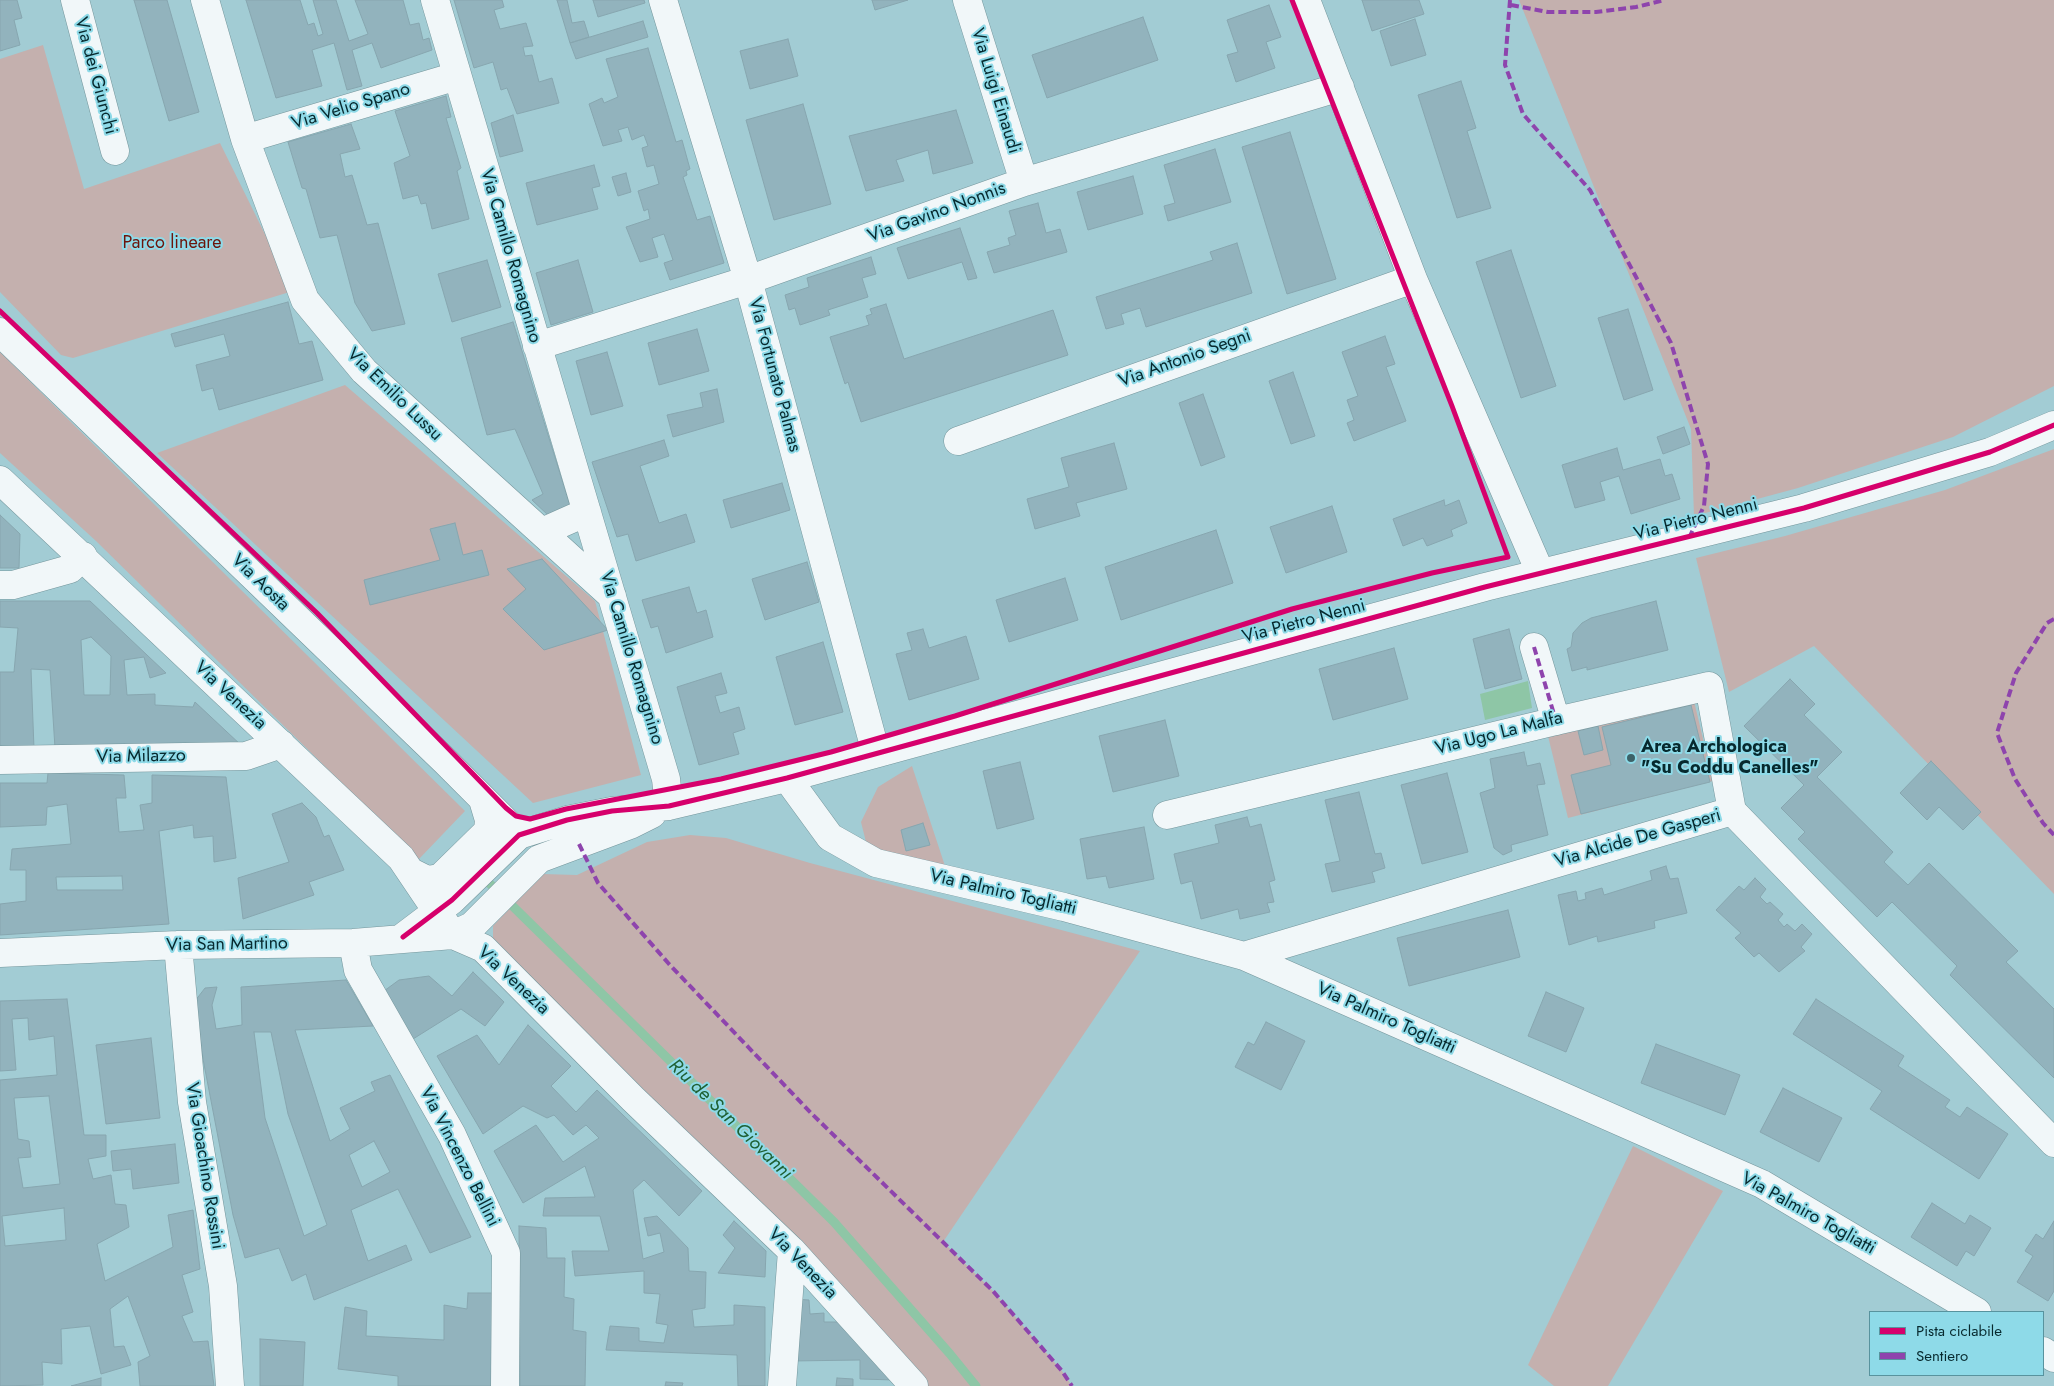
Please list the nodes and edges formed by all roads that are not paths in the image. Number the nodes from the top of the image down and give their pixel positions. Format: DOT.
graph roads {
  1 [pos="75,0"];
  2 [pos="206,0"];
  3 [pos="434,0"];
  4 [pos="663,0"];
  5 [pos="967,0"];
  6 [pos="1306,0"];
  7 [pos="457,76"];
  8 [pos="1340,87"];
  9 [pos="245,139"];
  10 [pos="116,151"];
  11 [pos="1024,182"];
  12 [pos="1413,278"];
  13 [pos="748,280"];
  14 [pos="0,332"];
  15 [pos="537,346"];
  16 [pos="2054,426"];
  17 [pos="958,441"];
  18 [pos="0,480"];
  19 [pos="587,512"];
  20 [pos="542,532"];
  21 [pos="83,556"];
  22 [pos="1540,572"];
  23 [pos="0,585"];
  24 [pos="612,596"];
  25 [pos="1534,647"];
  26 [pos="1556,720"];
  27 [pos="281,744"];
  28 [pos="876,753"];
  29 [pos="0,760"];
  30 [pos="787,778"];
  31 [pos="483,800"];
  32 [pos="669,806"];
  33 [pos="1732,811"];
  34 [pos="1167,815"];
  35 [pos="516,837"];
  36 [pos="413,873"];
  37 [pos="445,906"];
  38 [pos="463,930"];
  39 [pos="403,937"];
  40 [pos="353,943"];
  41 [pos="178,945"];
  42 [pos="0,953"];
  43 [pos="1244,956"];
  44 [pos="2054,1143"];
  45 [pos="792,1251"];
  46 [pos="1975,1311"];
  47 [pos="230,1386"];
  48 [pos="505,1386"];
  49 [pos="782,1386"];
  50 [pos="914,1386"];
  1 -- 10 [label="street, Via dei Giunchi"];
  2 -- 9 [label="street, Via Emilio Lussu"];
  3 -- 7 [label="street, Via Camillo Romagnino"];
  4 -- 13 [label="street, Via Fortunato Palmas"];
  5 -- 11 [label="street, Via Luigi Einaudi"];
  6 -- 8 [label="street"];
  7 -- 9 [label="street, Via Velio Spano"];
  7 -- 15 [label="street, Via Camillo Romagnino"];
  8 -- 11 [label="street, Via Gavino Nonnis"];
  8 -- 12 [label="street"];
  9 -- 20 [label="street, Via Emilio Lussu"];
  11 -- 13 [label="street, Via Gavino Nonnis"];
  12 -- 17 [label="street, Via Antonio Segni"];
  12 -- 22 [label="street"];
  13 -- 15 [label="street, Via Gavino Nonnis"];
  13 -- 28 [label="street, Via Fortunato Palmas"];
  14 -- 31 [label="street, Via Aosta"];
  15 -- 19 [label="street, Via Camillo Romagnino"];
  16 -- 22 [label="street, Via Pietro Nenni"];
  18 -- 21 [label="street, Via Venezia"];
  19 -- 20 [label="street"];
  19 -- 24 [label="street, Via Camillo Romagnino"];
  20 -- 24 [label="street, Via Emilio Lussu"];
  21 -- 23 [label="street"];
  21 -- 27 [label="street, Via Venezia"];
  22 -- 28 [label="street, Via Pietro Nenni"];
  24 -- 32 [label="street, Via Camillo Romagnino"];
  25 -- 26 [label="street"];
  26 -- 33 [label="street, Via Ugo La Malfa"];
  26 -- 34 [label="street, Via Ugo La Malfa"];
  27 -- 29 [label="street, Via Milazzo"];
  27 -- 36 [label="street, Via Venezia"];
  28 -- 30 [label="street, Via Pietro Nenni"];
  30 -- 32 [label="street, Via Pietro Nenni"];
  30 -- 43 [label="street, Via Palmiro Togliatti"];
  31 -- 35 [label="street, Via Aosta"];
  31 -- 36 [label="street"];
  32 -- 35 [label="street, Via Pietro Nenni"];
  32 -- 38 [label="street, Via Pietro Nenni"];
  33 -- 43 [label="street, Via Alcide De Gasperi"];
  33 -- 44 [label="street, Via Alcide De Gasperi"];
  35 -- 37 [label="street, Via Pietro Nenni"];
  36 -- 37 [label="street, Via Venezia"];
  37 -- 38 [label="street, Via Venezia"];
  37 -- 39 [label="street, Via Pietro Nenni"];
  38 -- 39 [label="street, Via San Martino"];
  38 -- 45 [label="street, Via Venezia"];
  39 -- 40 [label="street, Via San Martino"];
  40 -- 41 [label="street, Via San Martino"];
  40 -- 48 [label="street, Via Vincenzo Bellini"];
  41 -- 42 [label="street, Via San Martino"];
  41 -- 47 [label="street, Via Gioachino Rossini"];
  43 -- 46 [label="street, Via Palmiro Togliatti"];
  45 -- 49 [label="street"];
  45 -- 50 [label="street, Via Venezia"];
}
